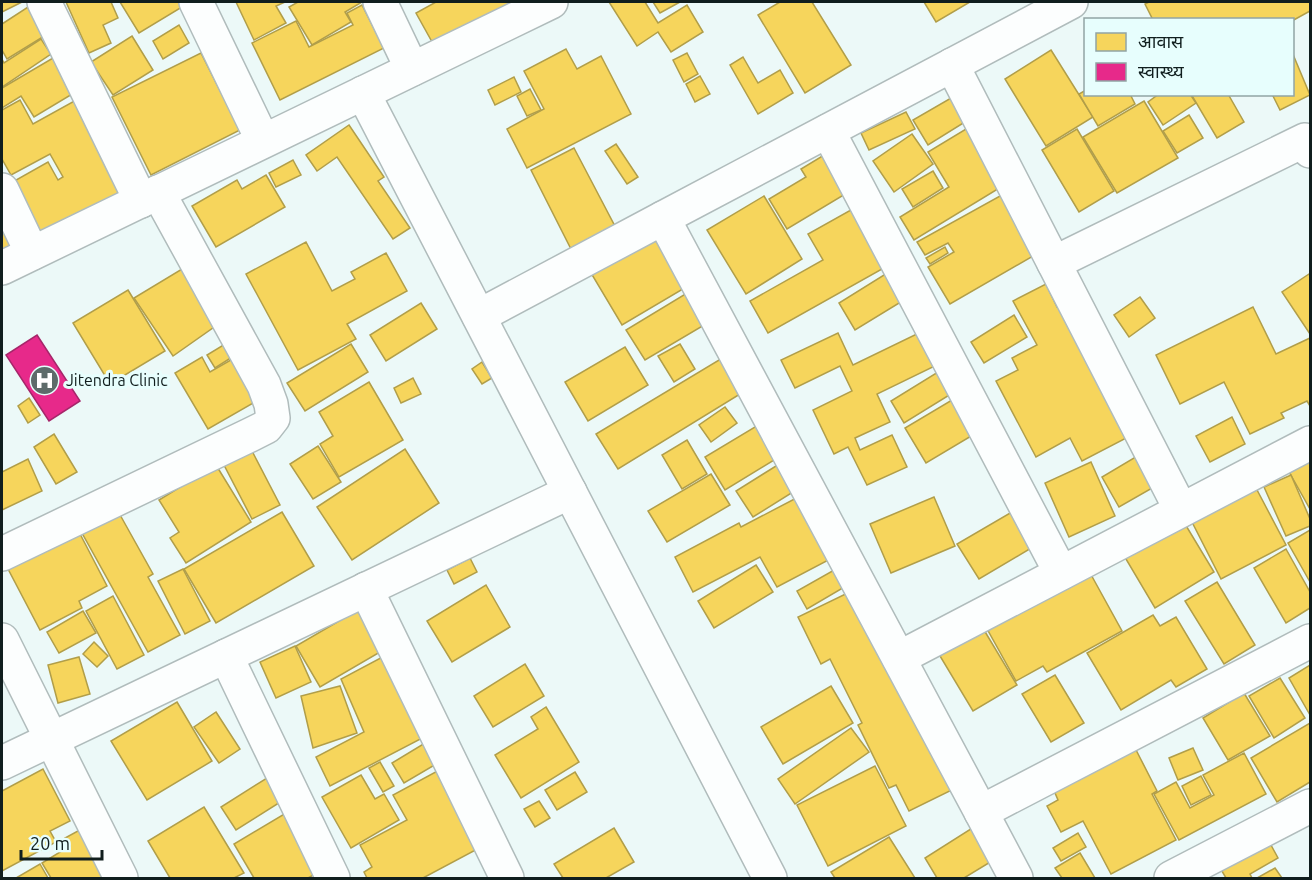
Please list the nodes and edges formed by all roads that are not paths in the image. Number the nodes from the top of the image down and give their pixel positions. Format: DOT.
graph roads {
  1 [pos="44,2"];
  2 [pos="196,2"];
  3 [pos="380,2"];
  4 [pos="551,2"];
  5 [pos="1071,2"];
  6 [pos="952,65"];
  7 [pos="412,69"];
  8 [pos="363,93"];
  9 [pos="828,131"];
  10 [pos="263,141"];
  11 [pos="1309,142"];
  12 [pos="2,190"];
  13 [pos="150,196"];
  14 [pos="663,218"];
  15 [pos="32,253"];
  16 [pos="1054,263"];
  17 [pos="2,268"];
  18 [pos="479,316"];
  19 [pos="1311,443"];
  20 [pos="570,492"];
  21 [pos="1181,510"];
  22 [pos="2,554"];
  23 [pos="1060,573"];
  24 [pos="366,589"];
  25 [pos="2,640"];
  26 [pos="1311,641"];
  27 [pos="226,656"];
  28 [pos="899,658"];
  29 [pos="50,740"];
  30 [pos="2,763"];
  31 [pos="1311,806"];
  32 [pos="981,812"];
  33 [pos="121,879"];
  34 [pos="333,879"];
  35 [pos="507,879"];
  36 [pos="771,879"];
  37 [pos="1016,879"];
  38 [pos="1171,879"];
  1 -- 13 [label="street"];
  2 -- 10 [label="street"];
  3 -- 7 [label="street"];
  4 -- 7 [label="street"];
  5 -- 6 [label="street"];
  6 -- 9 [label="street"];
  6 -- 16 [label="street"];
  7 -- 8 [label="street"];
  8 -- 10 [label="street"];
  8 -- 18 [label="street"];
  9 -- 14 [label="street"];
  9 -- 23 [label="street"];
  10 -- 13 [label="street"];
  11 -- 16 [label="street"];
  12 -- 15 [label="street"];
  13 -- 15 [label="street"];
  13 -- 22 [label="street"];
  14 -- 18 [label="street"];
  14 -- 28 [label="street"];
  15 -- 17 [label="street"];
  16 -- 21 [label="street"];
  18 -- 20 [label="street"];
  19 -- 21 [label="street"];
  20 -- 24 [label="street"];
  20 -- 36 [label="street"];
  21 -- 23 [label="street"];
  23 -- 28 [label="street"];
  24 -- 27 [label="street"];
  24 -- 35 [label="street"];
  25 -- 29 [label="street"];
  26 -- 32 [label="street"];
  27 -- 29 [label="street"];
  27 -- 34 [label="street"];
  28 -- 32 [label="street"];
  29 -- 30 [label="street"];
  29 -- 33 [label="street"];
  31 -- 38 [label="street"];
  32 -- 37 [label="street"];
}
